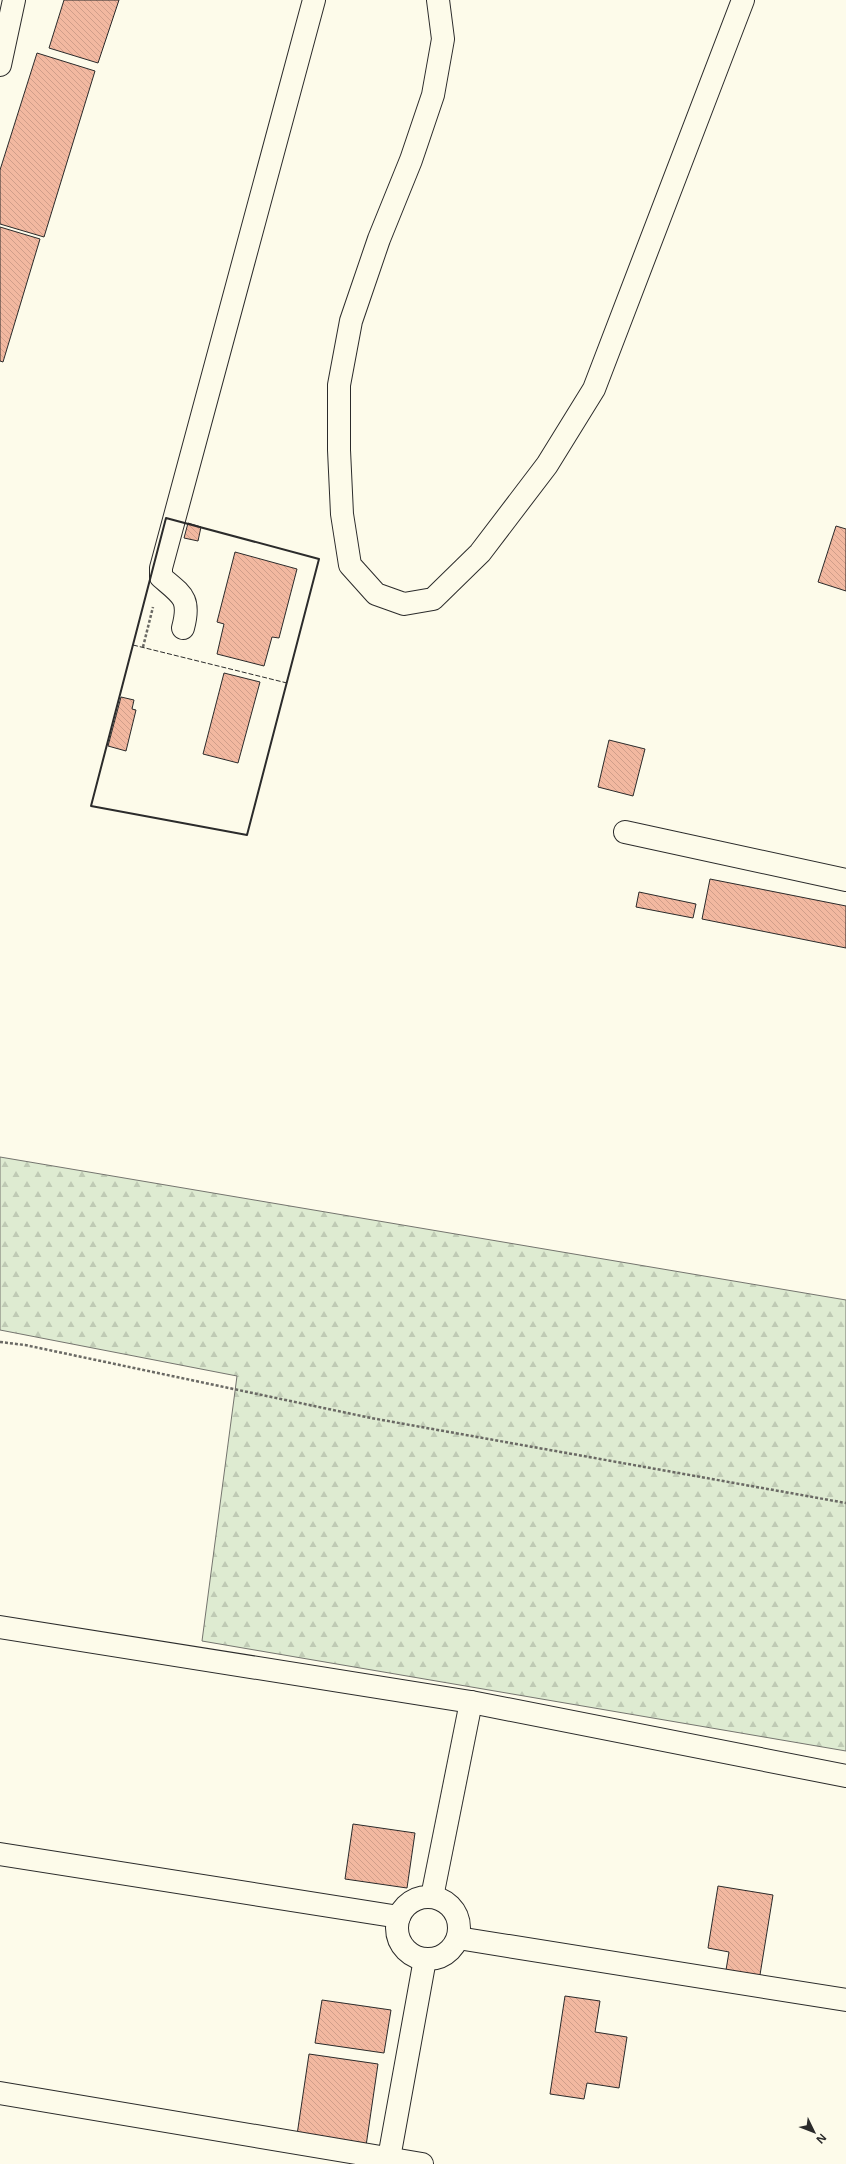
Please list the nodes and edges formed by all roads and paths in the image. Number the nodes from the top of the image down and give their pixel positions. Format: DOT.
graph roads {
  1 [pos="14,0"];
  2 [pos="314,0"];
  3 [pos="438,0"];
  4 [pos="743,0"];
  5 [pos="0,65"];
  6 [pos="161,577"];
  7 [pos="183,628"];
  8 [pos="142,647"];
  9 [pos="625,832"];
  10 [pos="846,880"];
  11 [pos="0,1342"];
  12 [pos="846,1503"];
  13 [pos="0,1627"];
  14 [pos="471,1702"];
  15 [pos="846,1776"];
  16 [pos="0,1854"];
  17 [pos="432,1897"];
  18 [pos="398,1918"];
  19 [pos="458,1938"];
  20 [pos="425,1959"];
  21 [pos="846,2000"];
  22 [pos="0,2093"];
  23 [pos="389,2158"];
  24 [pos="422,2164"];
  1 -- 5 [label="street"];
  2 -- 6 [label="street"];
  3 -- 4 [label="street"];
  6 -- 7 [label="street"];
  6 -- 8 [label="path"];
  9 -- 10 [label="street"];
  11 -- 12 [label="path"];
  13 -- 14 [label="street"];
  14 -- 15 [label="street"];
  14 -- 17 [label="street"];
  16 -- 18 [label="street"];
  17 -- 18 [label="street"];
  17 -- 19 [label="street"];
  18 -- 20 [label="street"];
  19 -- 20 [label="street"];
  19 -- 21 [label="street"];
  20 -- 23 [label="street"];
  22 -- 23 [label="street"];
  23 -- 24 [label="street"];
}
